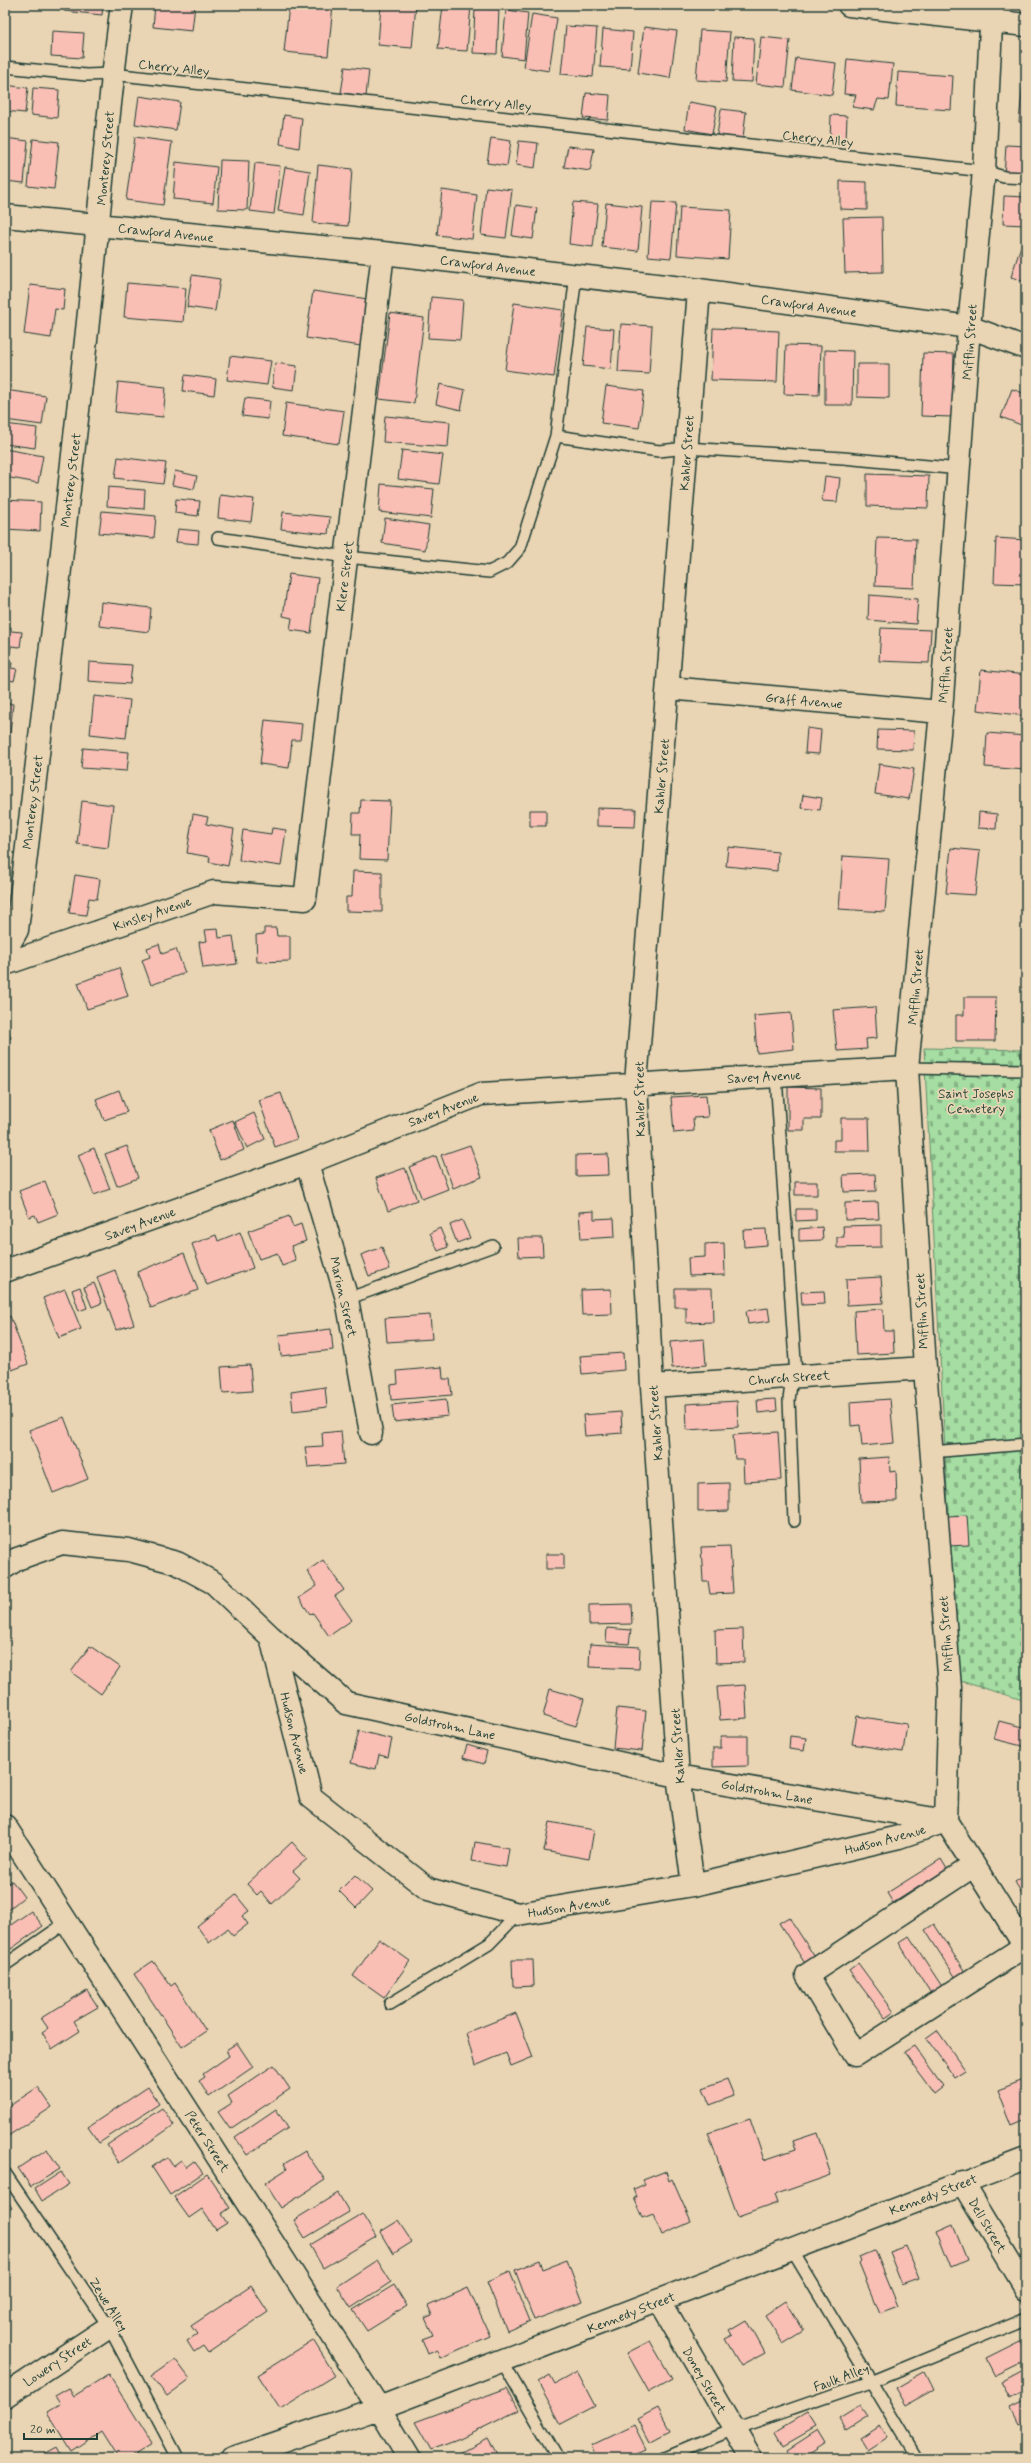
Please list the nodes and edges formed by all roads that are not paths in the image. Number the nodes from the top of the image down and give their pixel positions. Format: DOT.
graph roads {
  1 [pos="122,5"];
  2 [pos="849,5"];
  3 [pos="991,12"];
  4 [pos="1026,25"];
  5 [pos="5,67"];
  6 [pos="112,74"];
  7 [pos="984,171"];
  8 [pos="1026,178"];
  9 [pos="5,216"];
  10 [pos="99,225"];
  11 [pos="382,253"];
  12 [pos="576,275"];
  13 [pos="699,290"];
  14 [pos="969,327"];
  15 [pos="1026,348"];
  16 [pos="556,436"];
  17 [pos="686,448"];
  18 [pos="960,469"];
  19 [pos="218,538"];
  20 [pos="347,557"];
  21 [pos="668,688"];
  22 [pos="941,712"];
  23 [pos="305,899"];
  24 [pos="5,951"];
  25 [pos="5,964"];
  26 [pos="907,1068"];
  27 [pos="1026,1070"];
  28 [pos="776,1076"];
  29 [pos="636,1083"];
  30 [pos="307,1163"];
  31 [pos="493,1246"];
  32 [pos="5,1271"];
  33 [pos="347,1298"];
  34 [pos="925,1368"];
  35 [pos="794,1376"];
  36 [pos="652,1386"];
  37 [pos="371,1433"];
  38 [pos="1026,1444"];
  39 [pos="931,1452"];
  40 [pos="794,1521"];
  41 [pos="5,1567"];
  42 [pos="271,1637"];
  43 [pos="678,1776"];
  44 [pos="946,1821"];
  45 [pos="5,1826"];
  46 [pos="973,1866"];
  47 [pos="693,1885"];
  48 [pos="518,1914"];
  49 [pos="67,1922"];
  50 [pos="1026,1947"];
  51 [pos="5,1965"];
  52 [pos="390,2004"];
  53 [pos="1026,2159"];
  54 [pos="5,2173"];
  55 [pos="962,2182"];
  56 [pos="792,2250"];
  57 [pos="1026,2288"];
  58 [pos="660,2301"];
  59 [pos="1026,2318"];
  60 [pos="109,2327"];
  61 [pos="502,2361"];
  62 [pos="870,2382"];
  63 [pos="5,2396"];
  64 [pos="379,2408"];
  65 [pos="734,2429"];
  66 [pos="178,2458"];
  67 [pos="233,2458"];
  68 [pos="409,2458"];
  69 [pos="558,2458"];
  70 [pos="665,2458"];
  71 [pos="751,2458"];
  72 [pos="917,2458"];
  1 -- 6 [label="street, Monterey Street"];
  2 -- 3 [label="street"];
  3 -- 4 [label="street"];
  3 -- 7 [label="street, Mifflin Street"];
  5 -- 6 [label="lane, Cherry Alley"];
  6 -- 7 [label="lane, Cherry Alley"];
  6 -- 10 [label="street, Monterey Street"];
  7 -- 8 [label="lane, Cherry Alley"];
  7 -- 14 [label="street, Mifflin Street"];
  9 -- 10 [label="street, Crawford Avenue"];
  10 -- 11 [label="street, Crawford Avenue"];
  10 -- 24 [label="street, Monterey Street"];
  11 -- 12 [label="street, Crawford Avenue"];
  11 -- 20 [label="street, Klere Street"];
  12 -- 13 [label="street, Crawford Avenue"];
  12 -- 16 [label="lane"];
  13 -- 14 [label="street, Crawford Avenue"];
  13 -- 17 [label="street, Kahler Street"];
  14 -- 15 [label="street, Crawford Avenue"];
  14 -- 18 [label="street, Mifflin Street"];
  16 -- 17 [label="lane"];
  16 -- 20 [label="lane"];
  17 -- 18 [label="lane"];
  17 -- 21 [label="street, Kahler Street"];
  18 -- 22 [label="street, Mifflin Street"];
  19 -- 20 [label="lane"];
  20 -- 23 [label="street, Klere Street"];
  21 -- 22 [label="street, Graff Avenue"];
  21 -- 29 [label="street, Kahler Street"];
  22 -- 26 [label="street, Mifflin Street"];
  23 -- 25 [label="street, Kinsley Avenue"];
  26 -- 27 [label="lane"];
  26 -- 28 [label="street, Savey Avenue"];
  26 -- 34 [label="street, Mifflin Street"];
  28 -- 29 [label="street, Savey Avenue"];
  28 -- 35 [label="lane"];
  29 -- 30 [label="street, Savey Avenue"];
  29 -- 36 [label="street, Kahler Street"];
  30 -- 32 [label="street, Savey Avenue"];
  30 -- 33 [label="street, Marion Street"];
  31 -- 33 [label="lane"];
  33 -- 37 [label="street, Marion Street"];
  34 -- 35 [label="street, Church Street"];
  34 -- 39 [label="street, Mifflin Street"];
  35 -- 36 [label="street, Church Street"];
  35 -- 40 [label="lane"];
  36 -- 43 [label="street, Kahler Street"];
  38 -- 39 [label="lane"];
  39 -- 44 [label="street, Mifflin Street"];
  41 -- 42 [label="street, Goldstrohm Lane"];
  42 -- 43 [label="street, Goldstrohm Lane"];
  42 -- 48 [label="street, Hudson Avenue"];
  43 -- 44 [label="street, Goldstrohm Lane"];
  43 -- 47 [label="street, Kahler Street"];
  44 -- 46 [label="street"];
  44 -- 47 [label="street, Hudson Avenue"];
  45 -- 49 [label="street, Peter Street"];
  46 -- 50 [label="street"];
  46 -- 50 [label="street"];
  47 -- 48 [label="street, Hudson Avenue"];
  48 -- 52 [label="lane"];
  49 -- 51 [label="lane"];
  49 -- 64 [label="street, Peter Street"];
  53 -- 55 [label="street, Kennedy Street"];
  54 -- 60 [label="lane, Zewe Alley"];
  55 -- 56 [label="street, Kennedy Street"];
  55 -- 57 [label="street, Dell Street"];
  56 -- 58 [label="street, Kennedy Street"];
  56 -- 62 [label="lane"];
  58 -- 61 [label="street, Kennedy Street"];
  58 -- 65 [label="street, Doney Street"];
  59 -- 62 [label="lane, Faulk Alley"];
  60 -- 63 [label="street, Lowery Street"];
  60 -- 66 [label="lane, Zewe Alley"];
  61 -- 64 [label="street, Kennedy Street"];
  61 -- 69 [label="lane"];
  62 -- 65 [label="lane, Faulk Alley"];
  62 -- 72 [label="lane"];
  64 -- 67 [label="street, Kennedy Street"];
  64 -- 68 [label="street, Peter Street"];
  65 -- 70 [label="lane, Faulk Alley"];
  65 -- 71 [label="street, Doney Street"];
}
